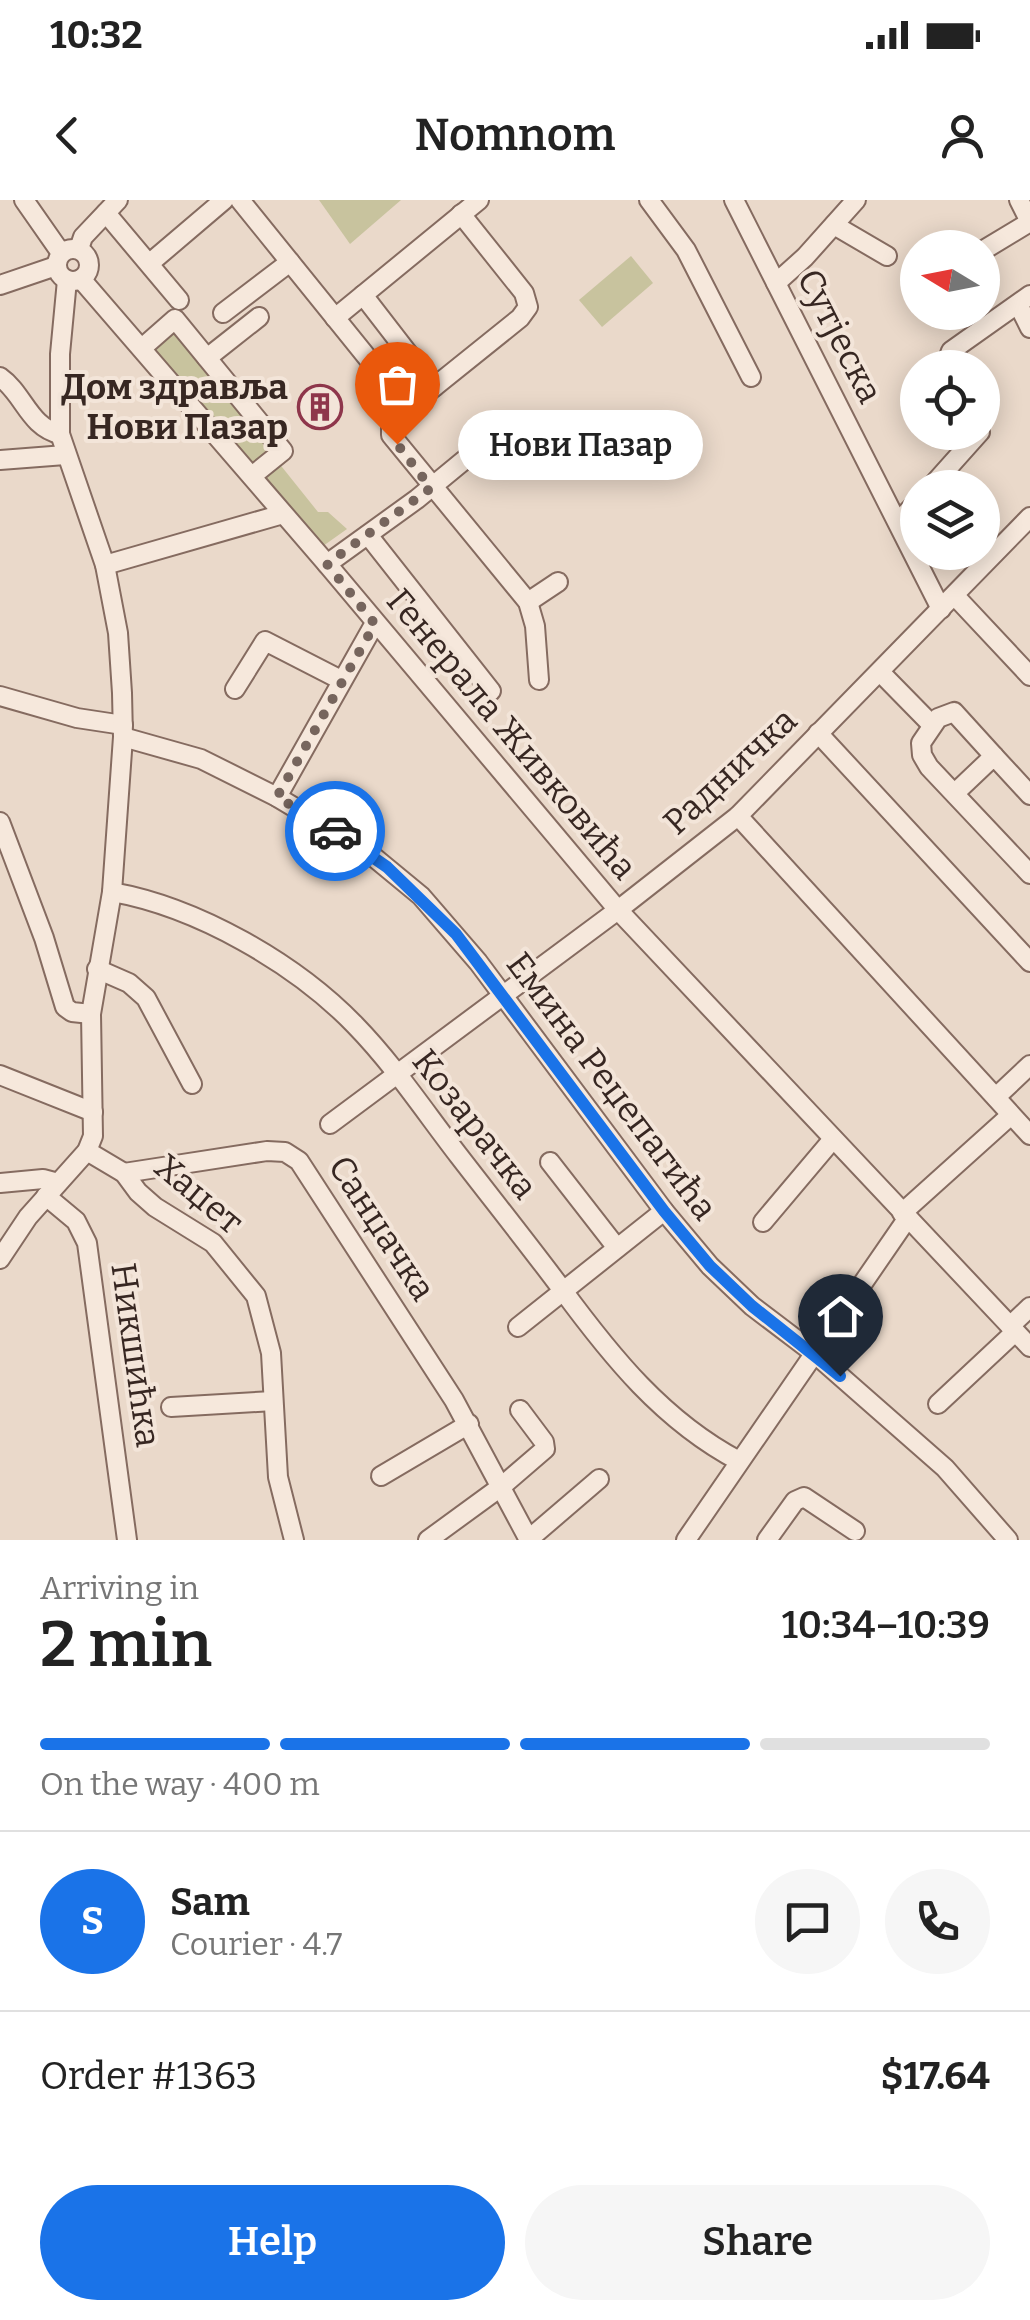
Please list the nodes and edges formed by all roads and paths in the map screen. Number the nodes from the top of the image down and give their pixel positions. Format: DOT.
graph roads {
  1 [pos="24,200"];
  2 [pos="224,200"];
  3 [pos="240,200"];
  4 [pos="479,200"];
  5 [pos="649,200"];
  6 [pos="734,200"];
  7 [pos="856,200"];
  8 [pos="1020,200"];
  9 [pos="112,206"];
  10 [pos="461,214"];
  11 [pos="1030,222"];
  12 [pos="834,225"];
  13 [pos="1000,241"];
  14 [pos="887,256"];
  15 [pos="290,262"];
  16 [pos="150,263"];
  17 [pos="69,265"];
  18 [pos="776,283"];
  19 [pos="0,285"];
  20 [pos="363,295"];
  21 [pos="179,300"];
  22 [pos="1024,300"];
  23 [pos="223,314"];
  24 [pos="259,317"];
  25 [pos="335,318"];
  26 [pos="1030,328"];
  27 [pos="142,348"];
  28 [pos="953,350"];
  29 [pos="207,358"];
  30 [pos="751,377"];
  31 [pos="6,382"];
  32 [pos="434,387"];
  33 [pos="408,408"];
  34 [pos="60,434"];
  35 [pos="485,443"];
  36 [pos="964,450"];
  37 [pos="65,455"];
  38 [pos="0,460"];
  39 [pos="946,470"];
  40 [pos="252,476"];
  41 [pos="431,488"];
  42 [pos="283,514"];
  43 [pos="1030,517"];
  44 [pos="898,522"];
  45 [pos="368,535"];
  46 [pos="327,564"];
  47 [pos="105,566"];
  48 [pos="558,582"];
  49 [pos="528,602"];
  50 [pos="948,602"];
  51 [pos="375,624"];
  52 [pos="880,672"];
  53 [pos="1030,676"];
  54 [pos="341,680"];
  55 [pos="539,680"];
  56 [pos="235,690"];
  57 [pos="490,691"];
  58 [pos="0,696"];
  59 [pos="932,725"];
  60 [pos="123,731"];
  61 [pos="818,734"];
  62 [pos="994,756"];
  63 [pos="956,794"];
  64 [pos="1030,794"];
  65 [pos="277,797"];
  66 [pos="738,816"];
  67 [pos="0,822"];
  68 [pos="1030,874"];
  69 [pos="112,892"];
  70 [pos="618,910"];
  71 [pos="1030,962"];
  72 [pos="97,969"];
  73 [pos="502,996"];
  74 [pos="91,1014"];
  75 [pos="1030,1065"];
  76 [pos="395,1072"];
  77 [pos="0,1075"];
  78 [pos="192,1084"];
  79 [pos="996,1097"];
  80 [pos="93,1112"];
  81 [pos="1012,1115"];
  82 [pos="330,1124"];
  83 [pos="1030,1135"];
  84 [pos="832,1139"];
  85 [pos="87,1151"];
  86 [pos="550,1162"];
  87 [pos="124,1173"];
  88 [pos="0,1183"];
  89 [pos="52,1189"];
  90 [pos="664,1211"];
  91 [pos="905,1216"];
  92 [pos="762,1222"];
  93 [pos="616,1248"];
  94 [pos="0,1259"];
  95 [pos="563,1291"];
  96 [pos="1030,1306"];
  97 [pos="518,1327"];
  98 [pos="1013,1329"];
  99 [pos="1030,1348"];
  100 [pos="814,1353"];
  101 [pos="273,1401"];
  102 [pos="938,1404"];
  103 [pos="171,1407"];
  104 [pos="520,1410"];
  105 [pos="469,1424"];
  106 [pos="739,1461"];
  107 [pos="381,1476"];
  108 [pos="599,1478"];
  109 [pos="502,1486"];
  110 [pos="856,1532"];
  111 [pos="127,1540"];
  112 [pos="294,1540"];
  113 [pos="428,1540"];
  114 [pos="529,1540"];
  115 [pos="686,1540"];
  116 [pos="767,1540"];
  117 [pos="1008,1540"];
  1 -- 17 [label="street, Генерала Живковића"];
  2 -- 16 [label="street"];
  3 -- 15 [label="street"];
  4 -- 10 [label="street"];
  5 -- 30 [label="street"];
  6 -- 18 [label="street, Сутјеска"];
  7 -- 12 [label="street"];
  8 -- 11 [label="street"];
  9 -- 16 [label="street"];
  9 -- 17 [label="street"];
  10 -- 20 [label="street"];
  10 -- 32 [label="street"];
  11 -- 13 [label="street"];
  12 -- 14 [label="street"];
  12 -- 18 [label="street"];
  15 -- 23 [label="street"];
  15 -- 25 [label="street"];
  16 -- 21 [label="street"];
  17 -- 19 [label="street"];
  17 -- 27 [label="street, Генерала Живковића"];
  17 -- 34 [label="street"];
  18 -- 44 [label="street, Сутјеска"];
  20 -- 25 [label="street"];
  20 -- 32 [label="street"];
  22 -- 26 [label="street"];
  22 -- 28 [label="street"];
  24 -- 29 [label="street"];
  25 -- 33 [label="street"];
  27 -- 29 [label="street"];
  27 -- 40 [label="street, Генерала Живковића"];
  29 -- 40 [label="street"];
  31 -- 34 [label="street"];
  32 -- 33 [label="street"];
  33 -- 41 [label="street"];
  34 -- 37 [label="street"];
  35 -- 41 [label="street"];
  36 -- 39 [label="street"];
  37 -- 38 [label="street"];
  37 -- 47 [label="street"];
  40 -- 42 [label="street, Генерала Живковића"];
  41 -- 45 [label="street"];
  41 -- 49 [label="street"];
  42 -- 46 [label="street, Генерала Живковића"];
  42 -- 47 [label="street"];
  43 -- 50 [label="street, Радничка"];
  44 -- 50 [label="street, Сутјеска"];
  45 -- 46 [label="street"];
  45 -- 57 [label="street"];
  46 -- 51 [label="street, Генерала Живковића"];
  47 -- 60 [label="street"];
  48 -- 49 [label="street"];
  49 -- 55 [label="street"];
  50 -- 52 [label="street, Радничка"];
  50 -- 53 [label="street, Сутјеска"];
  51 -- 54 [label="street"];
  51 -- 70 [label="street, Генерала Живковића"];
  52 -- 59 [label="street"];
  52 -- 61 [label="street, Радничка"];
  54 -- 56 [label="street"];
  54 -- 65 [label="street"];
  58 -- 60 [label="street, Емина Реџепагића"];
  59 -- 62 [label="street"];
  59 -- 63 [label="street"];
  60 -- 65 [label="street, Емина Реџепагића"];
  60 -- 69 [label="street"];
  61 -- 66 [label="street, Радничка"];
  61 -- 71 [label="street"];
  62 -- 63 [label="street"];
  62 -- 64 [label="street"];
  63 -- 68 [label="street"];
  65 -- 73 [label="street, Емина Реџепагића"];
  66 -- 70 [label="street, Радничка"];
  66 -- 79 [label="street"];
  67 -- 74 [label="street"];
  69 -- 72 [label="street"];
  69 -- 76 [label="street, Козарачка"];
  70 -- 73 [label="street, Радничка"];
  70 -- 84 [label="street, Генерала Живковића"];
  72 -- 74 [label="street"];
  72 -- 78 [label="street"];
  73 -- 76 [label="street, Радничка"];
  73 -- 90 [label="street, Емина Реџепагића"];
  74 -- 80 [label="street"];
  75 -- 79 [label="street"];
  76 -- 82 [label="street, Радничка"];
  76 -- 95 [label="street, Козарачка"];
  77 -- 80 [label="street"];
  79 -- 81 [label="street"];
  80 -- 85 [label="street"];
  81 -- 83 [label="street"];
  81 -- 91 [label="street"];
  84 -- 91 [label="street, Генерала Живковића"];
  84 -- 92 [label="street"];
  85 -- 87 [label="street, Хаџет"];
  85 -- 89 [label="street"];
  86 -- 93 [label="street"];
  87 -- 101 [label="street, Хаџет"];
  87 -- 105 [label="street, Санџачка"];
  88 -- 89 [label="street"];
  89 -- 94 [label="street"];
  89 -- 111 [label="street, Никшићка"];
  90 -- 93 [label="street"];
  90 -- 100 [label="street, Емина Реџепагића"];
  91 -- 98 [label="street, Генерала Живковића"];
  91 -- 100 [label="street"];
  93 -- 95 [label="street"];
  95 -- 97 [label="street"];
  95 -- 106 [label="street, Козарачка"];
  96 -- 98 [label="street"];
  98 -- 99 [label="street, Генерала Живковића"];
  98 -- 102 [label="street"];
  100 -- 106 [label="street"];
  100 -- 117 [label="street, Емина Реџепагића"];
  101 -- 103 [label="street"];
  101 -- 112 [label="street, Хаџет"];
  104 -- 109 [label="street"];
  105 -- 107 [label="street"];
  105 -- 109 [label="street, Санџачка"];
  106 -- 115 [label="street"];
  108 -- 114 [label="street"];
  109 -- 113 [label="street"];
  109 -- 114 [label="street, Санџачка"];
  110 -- 116 [label="street"];
}
